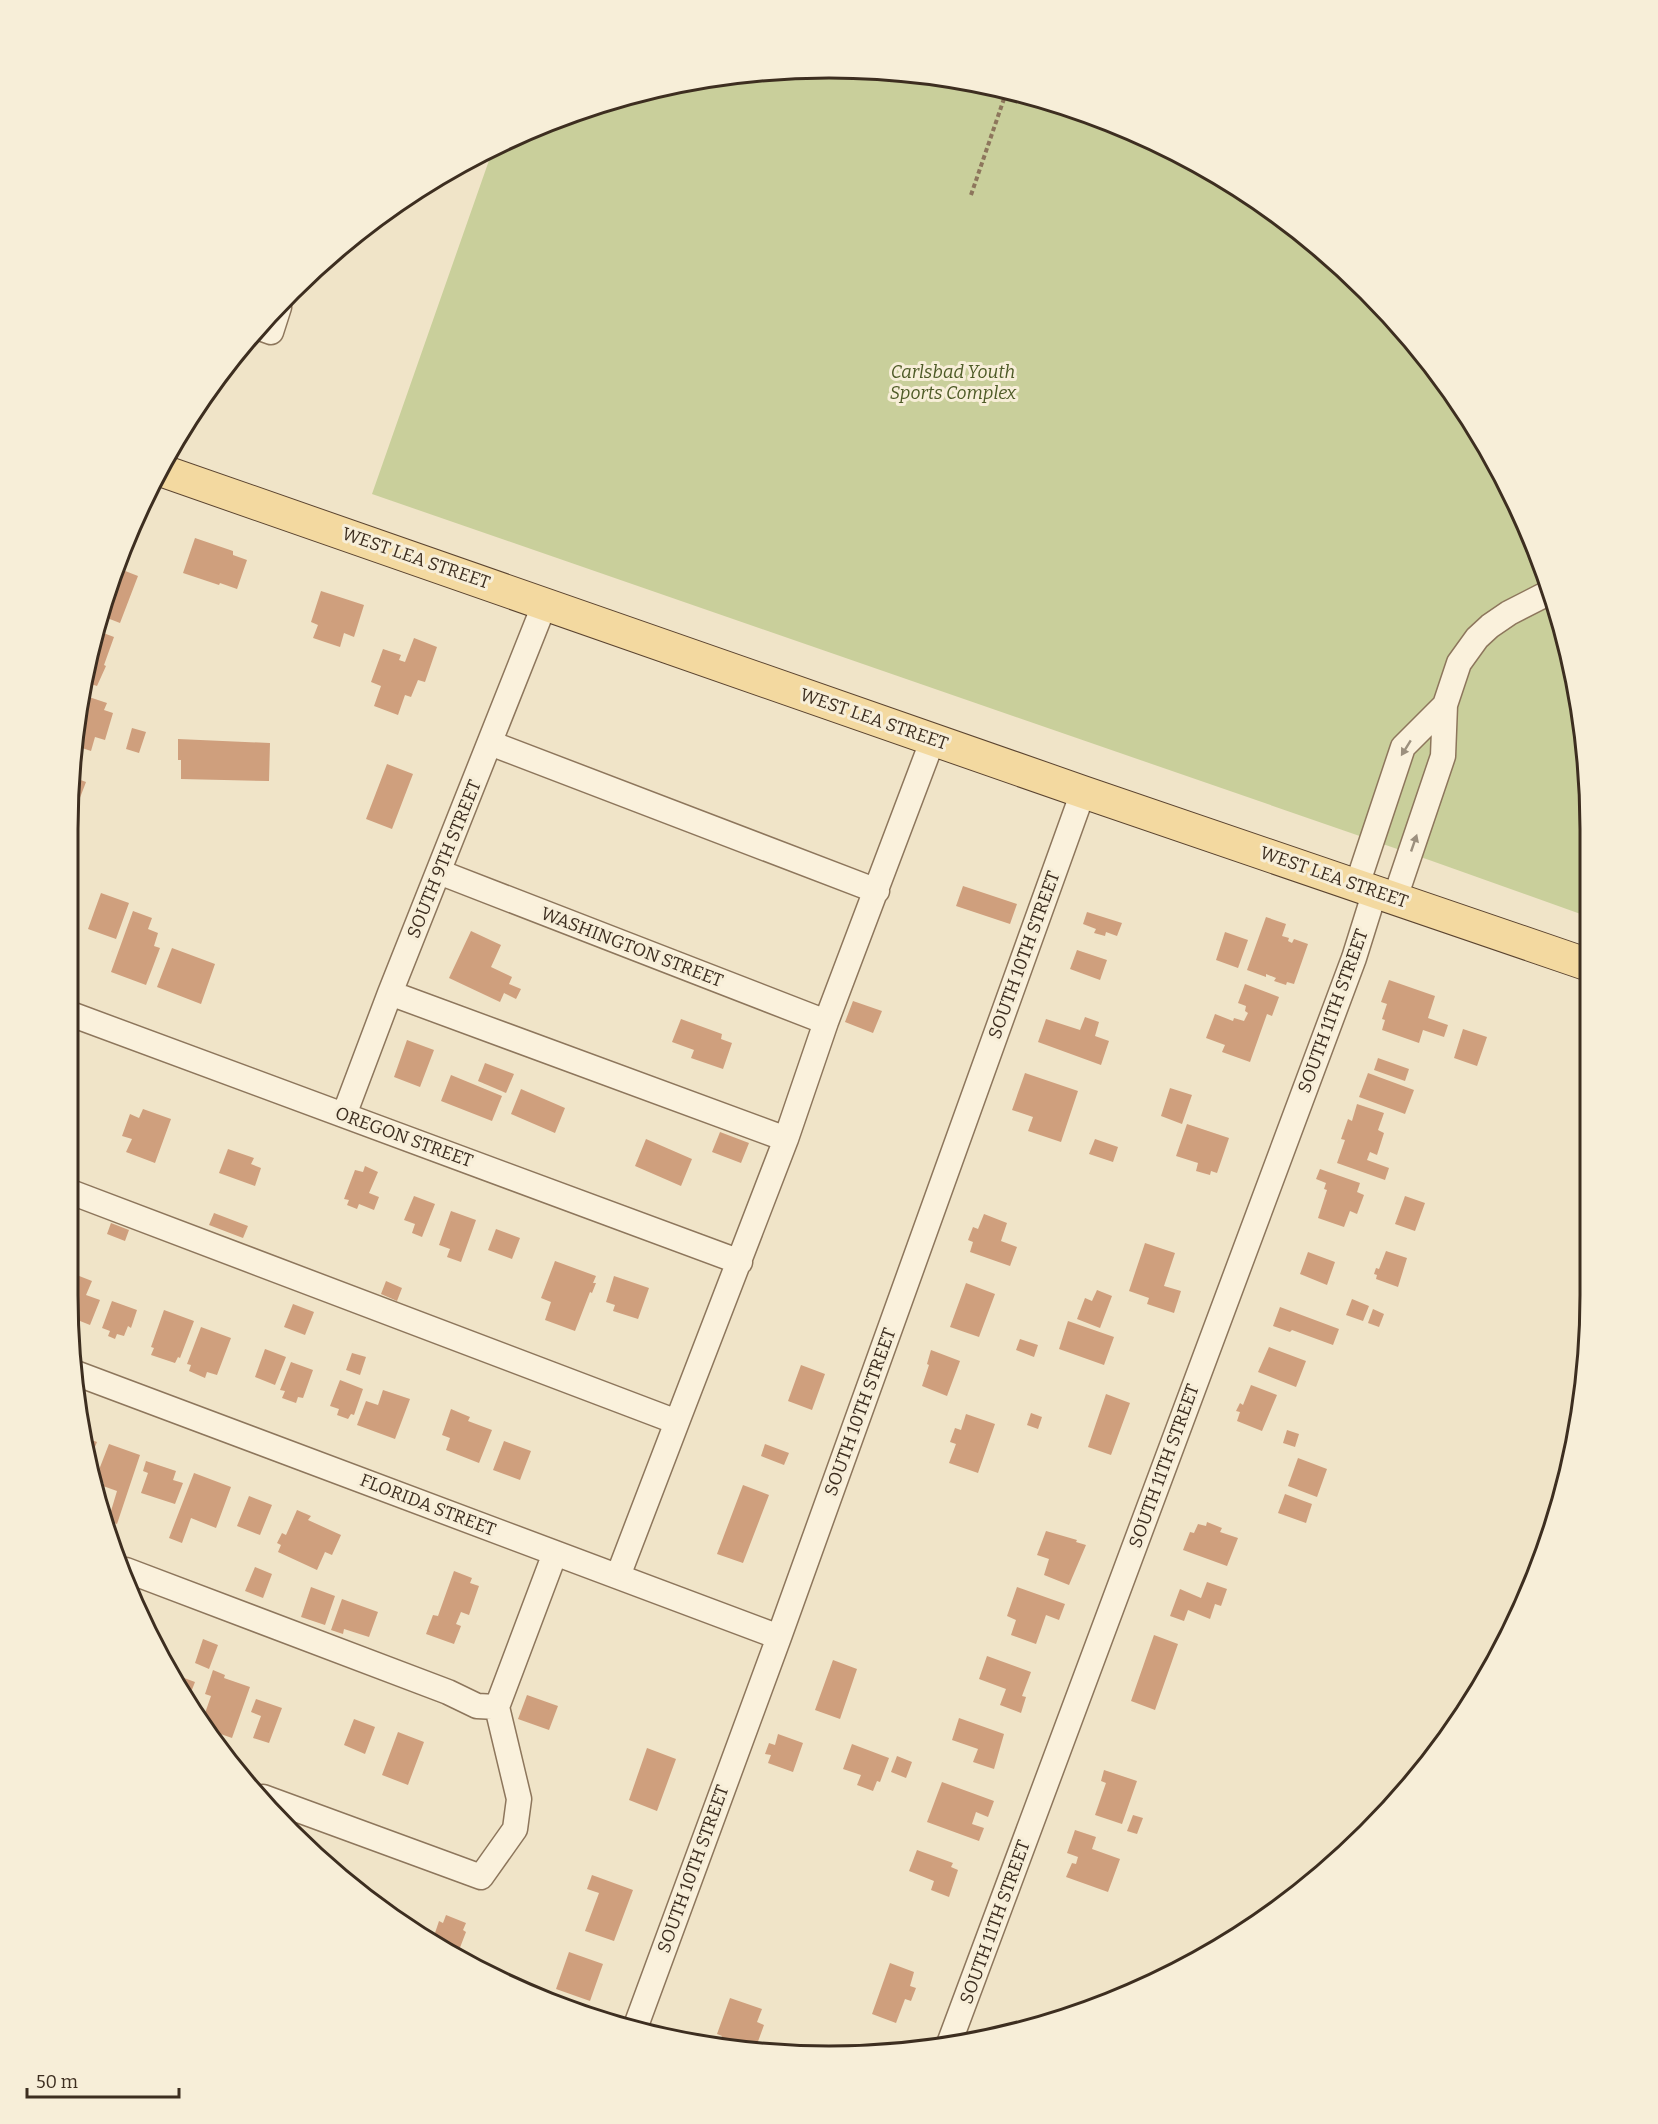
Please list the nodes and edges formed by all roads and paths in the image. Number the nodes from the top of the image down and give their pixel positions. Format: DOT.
graph roads {
  1 [pos="1004,99"];
  2 [pos="971,195"];
  3 [pos="168,473"];
  4 [pos="1542,595"];
  5 [pos="545,603"];
  6 [pos="1445,705"];
  7 [pos="933,739"];
  8 [pos="490,743"];
  9 [pos="1083,792"];
  10 [pos="439,872"];
  11 [pos="877,891"];
  12 [pos="1376,891"];
  13 [pos="1580,962"];
  14 [pos="390,993"];
  15 [pos="78,1017"];
  16 [pos="826,1022"];
  17 [pos="344,1115"];
  18 [pos="786,1139"];
  19 [pos="78,1195"];
  20 [pos="740,1262"];
  21 [pos="83,1376"];
  22 [pos="676,1422"];
  23 [pos="555,1553"];
  24 [pos="131,1572"];
  25 [pos="618,1576"];
  26 [pos="779,1637"];
  27 [pos="497,1707"];
  28 [pos="275,1802"];
  29 [pos="638,2021"];
  30 [pos="951,2036"];
  1 -- 2 [label="path"];
  3 -- 5 [label="main road, WEST LEA STREET"];
  4 -- 6 [label="street"];
  5 -- 7 [label="main road, WEST LEA STREET"];
  5 -- 8 [label="street, SOUTH 9TH STREET"];
  12 -- 6 [label="street, one-way"];
  6 -- 12 [label="street, one-way"];
  7 -- 9 [label="main road, WEST LEA STREET"];
  7 -- 11 [label="street"];
  8 -- 10 [label="street, SOUTH 9TH STREET"];
  8 -- 11 [label="street"];
  9 -- 12 [label="main road, WEST LEA STREET"];
  9 -- 26 [label="street, SOUTH 10TH STREET"];
  10 -- 14 [label="street, SOUTH 9TH STREET"];
  10 -- 16 [label="street, WASHINGTON STREET"];
  11 -- 16 [label="street"];
  12 -- 13 [label="main road, WEST LEA STREET"];
  12 -- 30 [label="street, SOUTH 11TH STREET"];
  14 -- 17 [label="street, SOUTH 9TH STREET"];
  14 -- 18 [label="street"];
  15 -- 17 [label="street, OREGON STREET"];
  16 -- 18 [label="street"];
  17 -- 20 [label="street, OREGON STREET"];
  18 -- 20 [label="street"];
  19 -- 22 [label="street"];
  20 -- 22 [label="street"];
  21 -- 23 [label="street, FLORIDA STREET"];
  22 -- 25 [label="street"];
  23 -- 25 [label="street, FLORIDA STREET"];
  23 -- 27 [label="street"];
  24 -- 27 [label="street"];
  25 -- 26 [label="street, FLORIDA STREET"];
  26 -- 29 [label="street, SOUTH 10TH STREET"];
  27 -- 28 [label="street"];
}
